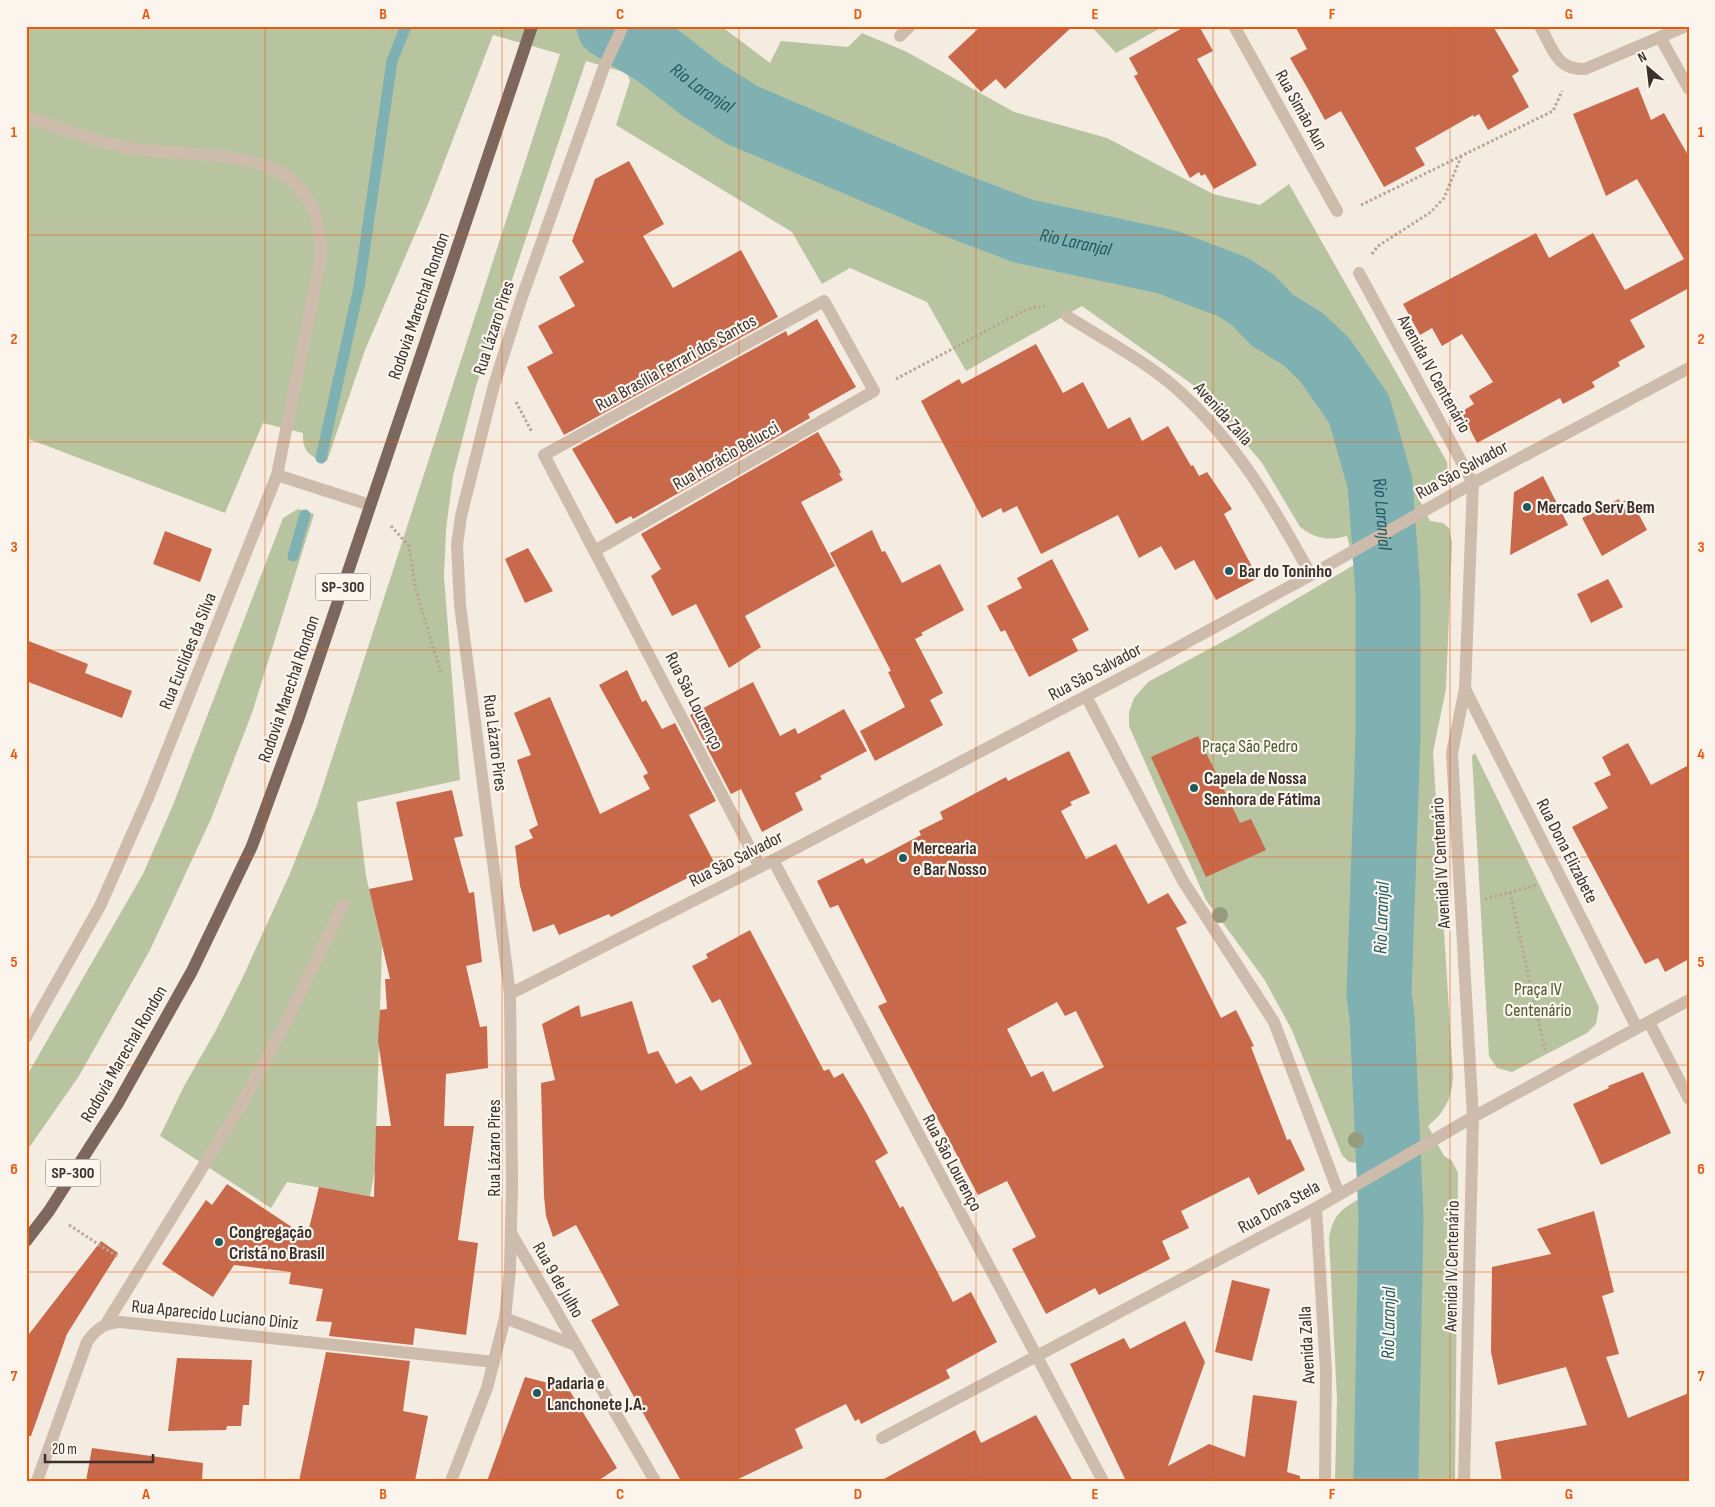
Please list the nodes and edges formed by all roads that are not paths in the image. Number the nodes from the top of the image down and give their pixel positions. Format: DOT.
graph roads {
  1 [pos="532,26"];
  2 [pos="623,26"];
  3 [pos="910,26"];
  4 [pos="1234,26"];
  5 [pos="1540,26"];
  6 [pos="1686,26"];
  7 [pos="900,36"];
  8 [pos="1660,37"];
  9 [pos="1689,90"];
  10 [pos="26,117"];
  11 [pos="1337,212"];
  12 [pos="1359,273"];
  13 [pos="1067,316"];
  14 [pos="1689,368"];
  15 [pos="874,391"];
  16 [pos="544,455"];
  17 [pos="277,475"];
  18 [pos="1473,482"];
  19 [pos="370,505"];
  20 [pos="596,550"];
  21 [pos="1311,575"];
  22 [pos="1465,689"];
  23 [pos="1086,696"];
  24 [pos="772,860"];
  25 [pos="760,867"];
  26 [pos="344,906"];
  27 [pos="510,994"];
  28 [pos="1689,1000"];
  29 [pos="1649,1022"];
  30 [pos="1637,1028"];
  31 [pos="26,1037"];
  32 [pos="1689,1099"];
  33 [pos="1473,1118"];
  34 [pos="1339,1194"];
  35 [pos="1316,1208"];
  36 [pos="511,1233"];
  37 [pos="26,1241"];
  38 [pos="505,1318"];
  39 [pos="106,1324"];
  40 [pos="575,1344"];
  41 [pos="1036,1358"];
  42 [pos="494,1362"];
  43 [pos="882,1438"];
  44 [pos="37,1481"];
  45 [pos="451,1481"];
  46 [pos="655,1481"];
  47 [pos="1103,1481"];
  48 [pos="1325,1481"];
  49 [pos="1464,1481"];
  1 -- 19 [label="main road, Rodovia Marechal Rondon / SP-300"];
  2 -- 27 [label="street, Rua Lázaro Pires"];
  3 -- 7 [label="street"];
  4 -- 11 [label="street, Rua Simão Aun"];
  5 -- 8 [label="street"];
  6 -- 8 [label="street"];
  8 -- 9 [label="street"];
  10 -- 17 [label="street, Rua Euclides da Silva"];
  12 -- 18 [label="street, Avenida IV Centenário"];
  13 -- 21 [label="street, Avenida Zalla"];
  14 -- 18 [label="street, Rua São Salvador"];
  15 -- 16 [label="street, Rua Brasília Ferrari dos Santos"];
  15 -- 20 [label="street, Rua Horácio Belucci"];
  16 -- 20 [label="street, Rua São Lourenço"];
  17 -- 19 [label="street"];
  17 -- 31 [label="street, Rua Euclides da Silva"];
  18 -- 21 [label="street, Rua São Salvador"];
  18 -- 22 [label="street, Avenida IV Centenário"];
  19 -- 37 [label="main road, Rodovia Marechal Rondon / SP-300"];
  20 -- 25 [label="street, Rua São Lourenço"];
  21 -- 23 [label="street, Rua São Salvador"];
  22 -- 30 [label="street, Rua Dona Elizabete"];
  22 -- 33 [label="street, Avenida IV Centenário"];
  23 -- 24 [label="street, Rua São Salvador"];
  23 -- 34 [label="street"];
  24 -- 25 [label="street, Rua São Salvador"];
  24 -- 41 [label="street, Rua São Lourenço"];
  25 -- 27 [label="street, Rua São Salvador"];
  26 -- 39 [label="street"];
  27 -- 36 [label="street, Rua Lázaro Pires"];
  28 -- 29 [label="street, Rua Dona Stela"];
  29 -- 30 [label="street, Rua Dona Stela"];
  29 -- 32 [label="street"];
  30 -- 33 [label="street, Rua Dona Stela"];
  33 -- 34 [label="street, Rua Dona Stela"];
  33 -- 49 [label="street, Avenida IV Centenário"];
  34 -- 35 [label="street, Rua Dona Stela"];
  35 -- 41 [label="street, Rua Dona Stela"];
  35 -- 48 [label="street, Avenida Zalla"];
  36 -- 38 [label="street, Rua Lázaro Pires"];
  36 -- 40 [label="street, Rua 9 de Julho"];
  38 -- 40 [label="street, Rua 9 de Julho"];
  38 -- 42 [label="street, Rua Lázaro Pires"];
  39 -- 42 [label="street, Rua Aparecido Luciano Diniz"];
  39 -- 44 [label="street, Rua Aparecido Luciano Diniz"];
  40 -- 46 [label="street, Rua 9 de Julho"];
  41 -- 43 [label="street, Rua Dona Stela"];
  41 -- 47 [label="street, Rua São Lourenço"];
  42 -- 45 [label="street, Rua Lázaro Pires"];
}
